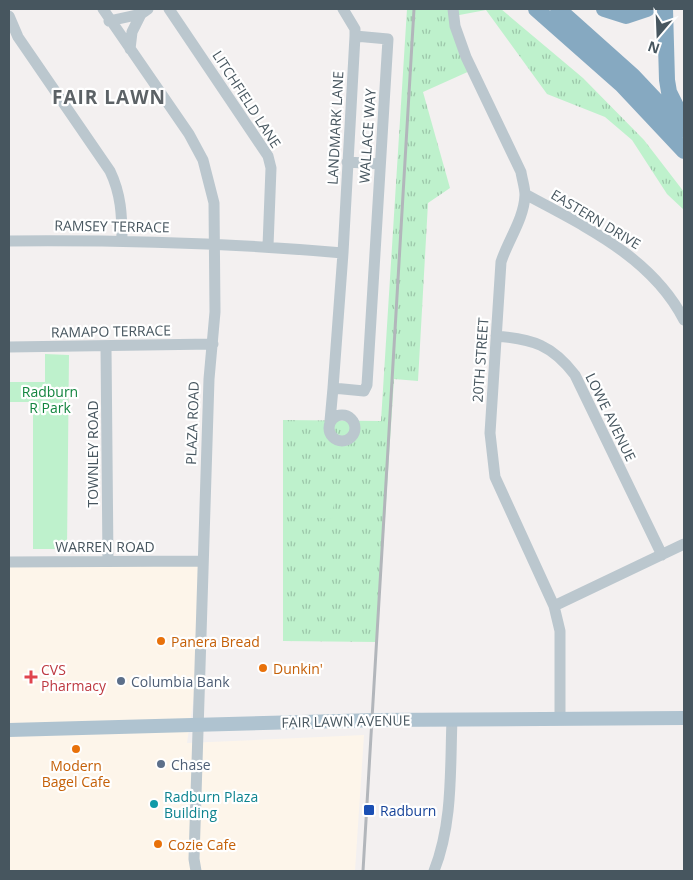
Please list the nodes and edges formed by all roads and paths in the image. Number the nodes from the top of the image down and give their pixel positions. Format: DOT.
graph roads {
  1 [pos="103,9"];
  2 [pos="168,9"];
  3 [pos="343,9"];
  4 [pos="453,9"];
  5 [pos="536,9"];
  6 [pos="558,9"];
  7 [pos="604,9"];
  8 [pos="647,9"];
  9 [pos="665,9"];
  10 [pos="144,11"];
  11 [pos="9,16"];
  12 [pos="109,21"];
  13 [pos="355,36"];
  14 [pos="130,49"];
  15 [pos="684,122"];
  16 [pos="684,130"];
  17 [pos="684,151"];
  18 [pos="347,162"];
  19 [pos="380,164"];
  20 [pos="525,194"];
  21 [pos="9,240"];
  22 [pos="122,240"];
  23 [pos="216,244"];
  24 [pos="268,246"];
  25 [pos="344,253"];
  26 [pos="684,320"];
  27 [pos="496,336"];
  28 [pos="213,344"];
  29 [pos="9,347"];
  30 [pos="106,347"];
  31 [pos="333,388"];
  32 [pos="330,421"];
  33 [pos="684,544"];
  34 [pos="662,555"];
  35 [pos="108,561"];
  36 [pos="202,561"];
  37 [pos="9,562"];
  38 [pos="554,606"];
  39 [pos="684,718"];
  40 [pos="452,719"];
  41 [pos="560,719"];
  42 [pos="200,724"];
  43 [pos="9,730"];
  44 [pos="194,871"];
  45 [pos="434,871"];
  1 -- 12 [label="street, PLAZA ROAD"];
  2 -- 24 [label="street, LITCHFIELD LANE"];
  3 -- 13 [label="street, LANDMARK LANE"];
  4 -- 20 [label="street, 20TH STREET"];
  5 -- 17 [label="highway"];
  6 -- 16 [label="highway"];
  7 -- 8 [label="highway"];
  9 -- 15 [label="highway"];
  10 -- 12 [label="street"];
  10 -- 14 [label="street"];
  11 -- 22 [label="street"];
  12 -- 14 [label="street, PLAZA ROAD"];
  13 -- 18 [label="street, LANDMARK LANE"];
  13 -- 19 [label="street, WALLACE WAY"];
  14 -- 23 [label="street, PLAZA ROAD"];
  18 -- 19 [label="street"];
  18 -- 25 [label="street, LANDMARK LANE"];
  19 -- 31 [label="street, WALLACE WAY"];
  20 -- 26 [label="street, EASTERN DRIVE"];
  20 -- 27 [label="street, 20TH STREET"];
  21 -- 22 [label="street, RAMSEY TERRACE"];
  22 -- 23 [label="street, RAMSEY TERRACE"];
  23 -- 24 [label="street, RAMSEY TERRACE"];
  23 -- 28 [label="street, PLAZA ROAD"];
  24 -- 25 [label="street, RAMSEY TERRACE"];
  25 -- 31 [label="street, LANDMARK LANE"];
  27 -- 34 [label="street, LOWE AVENUE"];
  27 -- 38 [label="street, 20TH STREET"];
  28 -- 30 [label="street, RAMAPO TERRACE"];
  28 -- 36 [label="street, PLAZA ROAD"];
  29 -- 30 [label="street, RAMAPO TERRACE"];
  30 -- 35 [label="street, TOWNLEY ROAD"];
  31 -- 32 [label="street, LANDMARK LANE"];
  33 -- 34 [label="street"];
  34 -- 38 [label="street"];
  35 -- 36 [label="street, WARREN ROAD"];
  35 -- 37 [label="street, WARREN ROAD"];
  36 -- 42 [label="street, PLAZA ROAD"];
  38 -- 41 [label="street, 20TH STREET"];
  39 -- 41 [label="main road, FAIR LAWN AVENUE"];
  40 -- 41 [label="main road, FAIR LAWN AVENUE"];
  40 -- 42 [label="main road, FAIR LAWN AVENUE"];
  40 -- 45 [label="street"];
  42 -- 43 [label="main road, FAIR LAWN AVENUE"];
  42 -- 44 [label="street, PLAZA ROAD"];
}
